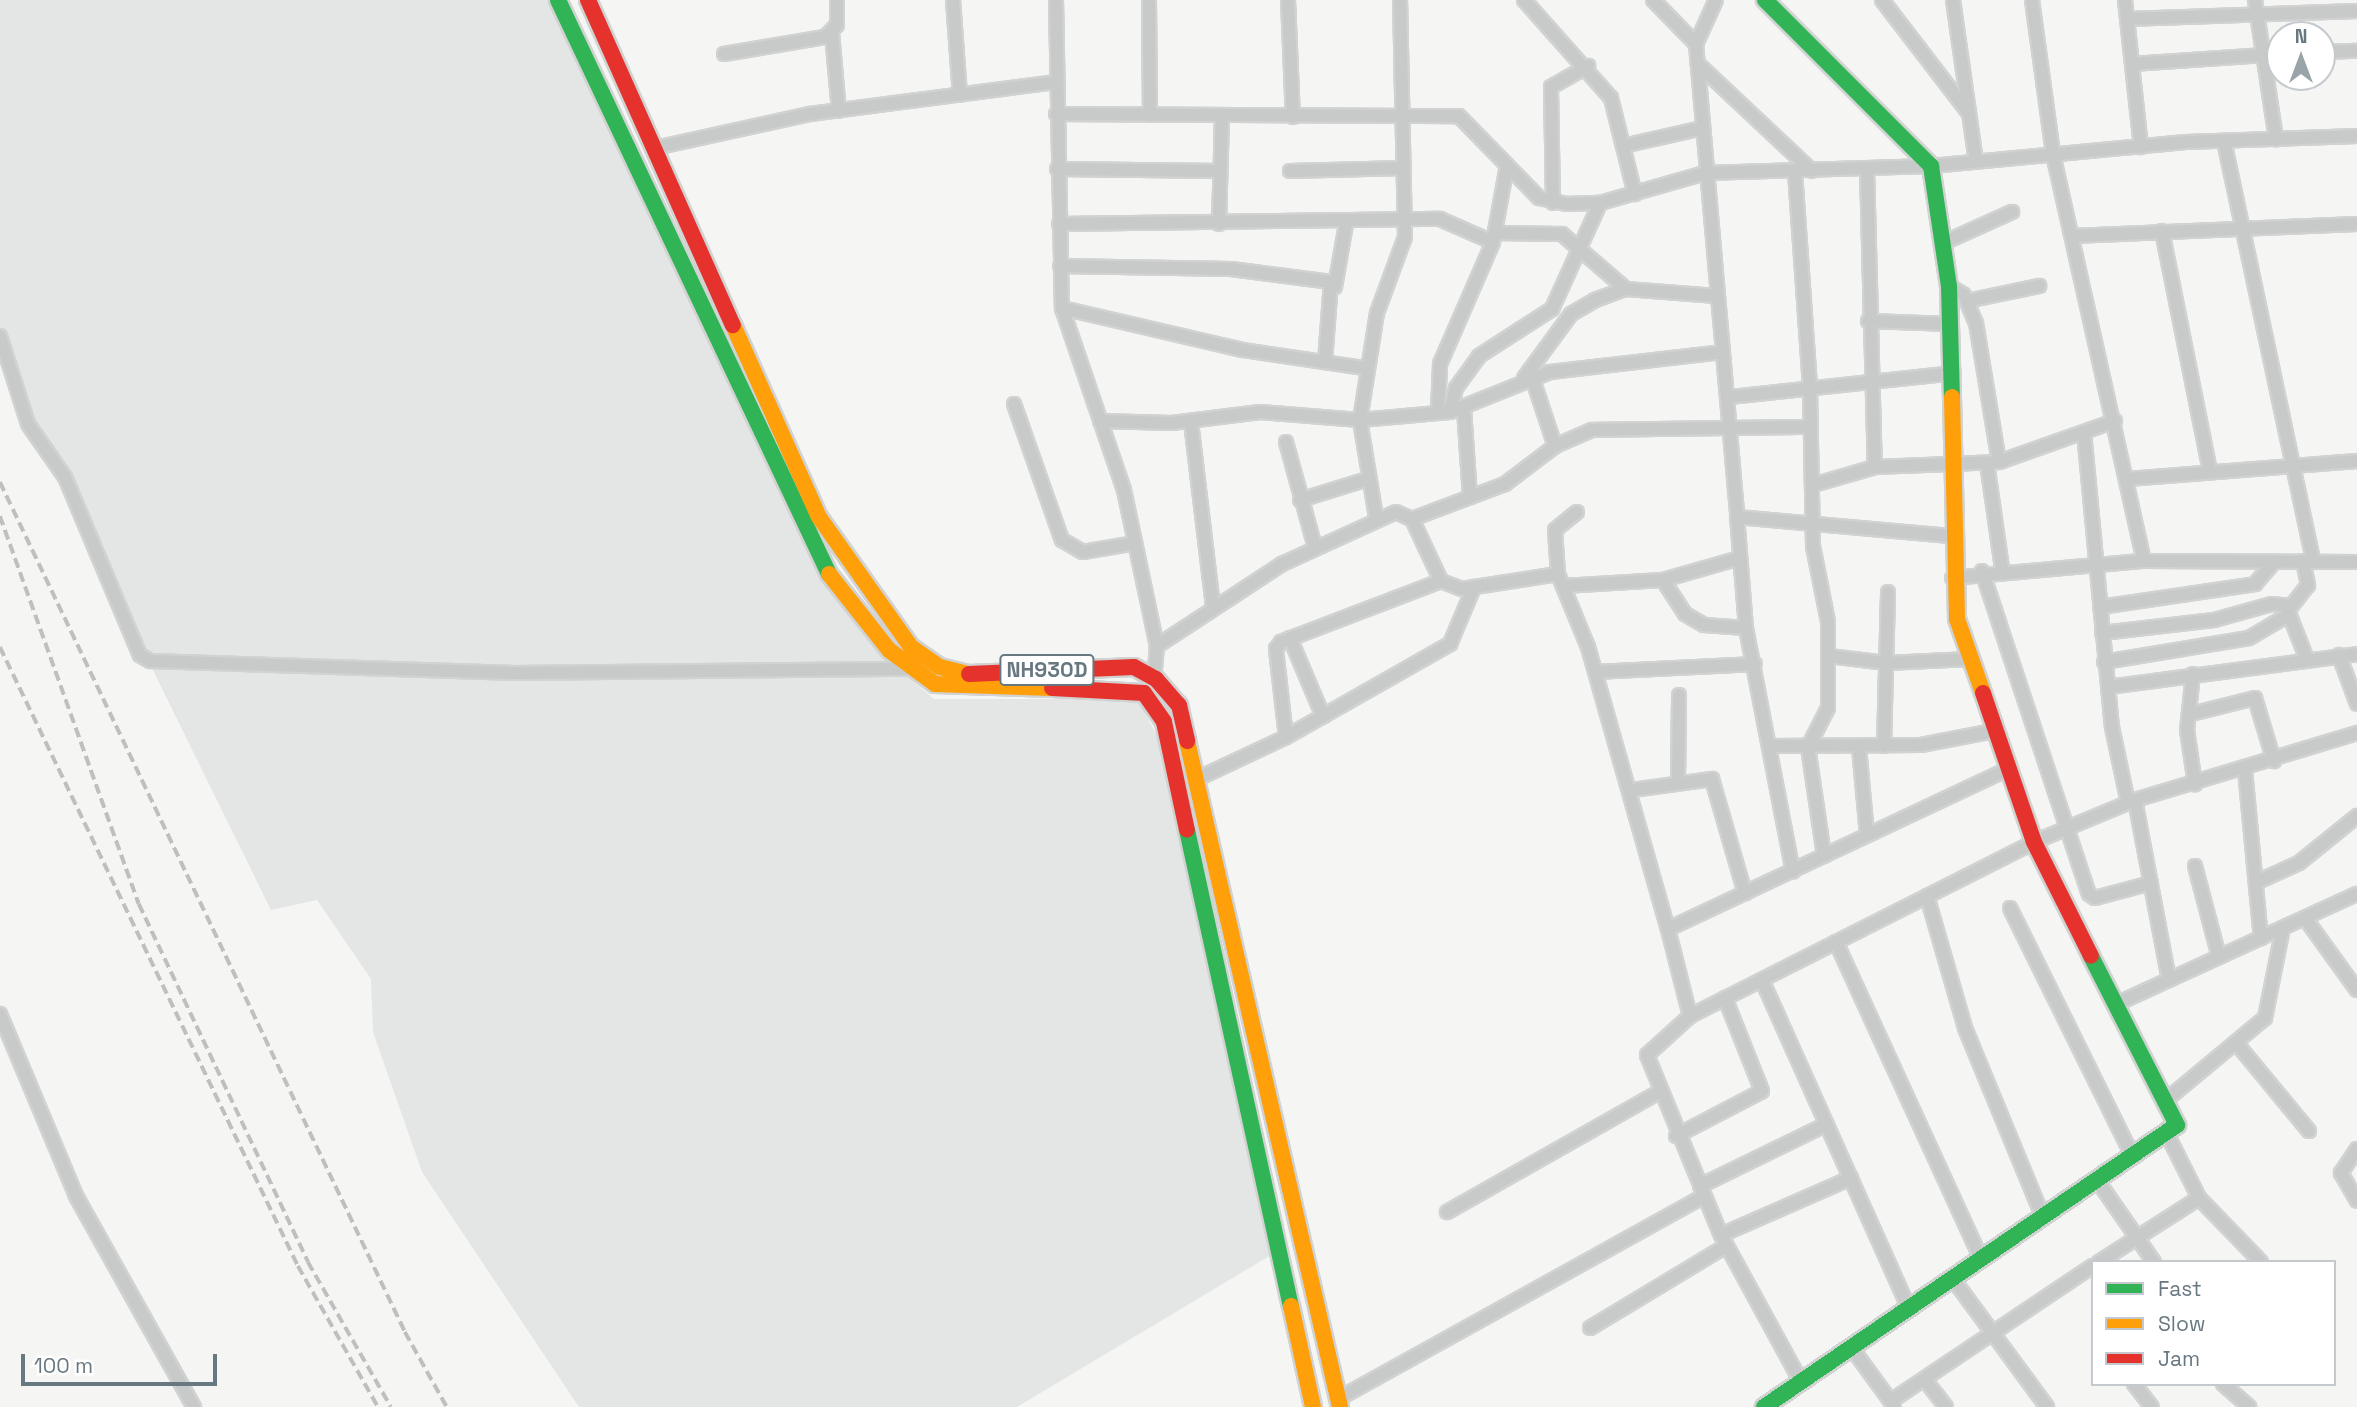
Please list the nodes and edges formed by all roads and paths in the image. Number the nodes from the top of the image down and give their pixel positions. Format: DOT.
graph roads {
  1 [pos="558,0"];
  2 [pos="588,0"];
  3 [pos="837,0"];
  4 [pos="953,0"];
  5 [pos="1056,0"];
  6 [pos="1149,0"];
  7 [pos="1289,0"];
  8 [pos="1400,0"];
  9 [pos="1524,0"];
  10 [pos="1653,0"];
  11 [pos="1716,0"];
  12 [pos="1765,0"];
  13 [pos="1882,0"];
  14 [pos="1954,0"];
  15 [pos="2032,0"];
  16 [pos="2124,0"];
  17 [pos="2187,0"];
  18 [pos="2255,6"];
  19 [pos="2357,11"];
  20 [pos="2188,15"];
  21 [pos="2127,19"];
  22 [pos="832,33"];
  23 [pos="1696,44"];
  24 [pos="2357,51"];
  25 [pos="2336,52"];
  26 [pos="724,54"];
  27 [pos="2260,55"];
  28 [pos="2266,55"];
  29 [pos="1698,64"];
  30 [pos="2132,64"];
  31 [pos="1588,66"];
  32 [pos="1055,82"];
  33 [pos="960,95"];
  34 [pos="839,111"];
  35 [pos="1056,114"];
  36 [pos="1150,115"];
  37 [pos="1970,115"];
  38 [pos="1222,116"];
  39 [pos="1293,117"];
  40 [pos="1403,119"];
  41 [pos="1702,128"];
  42 [pos="2276,139"];
  43 [pos="2356,139"];
  44 [pos="2224,141"];
  45 [pos="1623,146"];
  46 [pos="2141,147"];
  47 [pos="655,148"];
  48 [pos="2053,155"];
  49 [pos="1976,161"];
  50 [pos="1931,166"];
  51 [pos="1404,168"];
  52 [pos="1058,169"];
  53 [pos="1867,169"];
  54 [pos="1290,170"];
  55 [pos="1220,171"];
  56 [pos="1506,171"];
  57 [pos="1812,171"];
  58 [pos="1795,172"];
  59 [pos="1705,173"];
  60 [pos="1635,194"];
  61 [pos="1553,203"];
  62 [pos="1600,203"];
  63 [pos="2012,212"];
  64 [pos="1406,219"];
  65 [pos="1059,224"];
  66 [pos="1219,224"];
  67 [pos="1346,224"];
  68 [pos="2357,224"];
  69 [pos="2243,227"];
  70 [pos="2162,231"];
  71 [pos="2072,236"];
  72 [pos="1494,237"];
  73 [pos="1943,243"];
  74 [pos="1581,246"];
  75 [pos="1060,266"];
  76 [pos="1949,286"];
  77 [pos="2039,286"];
  78 [pos="1335,287"];
  79 [pos="1626,289"];
  80 [pos="1717,296"];
  81 [pos="1967,301"];
  82 [pos="1062,308"];
  83 [pos="1868,321"];
  84 [pos="1951,324"];
  85 [pos="0,336"];
  86 [pos="1722,352"];
  87 [pos="1325,362"];
  88 [pos="1364,368"];
  89 [pos="1954,373"];
  90 [pos="1528,378"];
  91 [pos="1868,383"];
  92 [pos="1810,389"];
  93 [pos="1730,397"];
  94 [pos="1014,404"];
  95 [pos="1464,409"];
  96 [pos="1444,412"];
  97 [pos="1360,420"];
  98 [pos="1100,421"];
  99 [pos="2115,421"];
  100 [pos="1191,422"];
  101 [pos="1734,427"];
  102 [pos="1811,427"];
  103 [pos="2084,432"];
  104 [pos="1286,442"];
  105 [pos="1555,446"];
  106 [pos="2357,461"];
  107 [pos="1993,463"];
  108 [pos="2296,466"];
  109 [pos="1875,467"];
  110 [pos="1954,467"];
  111 [pos="2210,471"];
  112 [pos="2126,478"];
  113 [pos="1368,479"];
  114 [pos="1813,485"];
  115 [pos="1470,497"];
  116 [pos="1300,500"];
  117 [pos="1577,512"];
  118 [pos="1376,517"];
  119 [pos="1737,517"];
  120 [pos="1412,519"];
  121 [pos="1814,526"];
  122 [pos="1950,536"];
  123 [pos="1135,543"];
  124 [pos="1315,547"];
  125 [pos="1740,558"];
  126 [pos="2144,561"];
  127 [pos="2308,561"];
  128 [pos="2274,562"];
  129 [pos="2357,562"];
  130 [pos="2096,564"];
  131 [pos="2002,569"];
  132 [pos="1982,570"];
  133 [pos="1558,574"];
  134 [pos="1952,578"];
  135 [pos="1663,580"];
  136 [pos="1441,581"];
  137 [pos="1563,586"];
  138 [pos="1474,587"];
  139 [pos="1888,592"];
  140 [pos="1213,607"];
  141 [pos="2100,607"];
  142 [pos="2289,611"];
  143 [pos="1746,628"];
  144 [pos="2102,633"];
  145 [pos="1290,638"];
  146 [pos="1157,646"];
  147 [pos="2357,654"];
  148 [pos="2339,655"];
  149 [pos="1829,656"];
  150 [pos="2306,657"];
  151 [pos="1970,659"];
  152 [pos="2105,662"];
  153 [pos="1887,663"];
  154 [pos="1755,664"];
  155 [pos="911,669"];
  156 [pos="1596,672"];
  157 [pos="2193,674"];
  158 [pos="1156,679"];
  159 [pos="2108,687"];
  160 [pos="1144,693"];
  161 [pos="1679,695"];
  162 [pos="2357,704"];
  163 [pos="2190,714"];
  164 [pos="1322,716"];
  165 [pos="1994,731"];
  166 [pos="2357,733"];
  167 [pos="1286,737"];
  168 [pos="1770,746"];
  169 [pos="1884,746"];
  170 [pos="1808,747"];
  171 [pos="1859,747"];
  172 [pos="2274,761"];
  173 [pos="2008,769"];
  174 [pos="2245,770"];
  175 [pos="1199,778"];
  176 [pos="1678,781"];
  177 [pos="2195,784"];
  178 [pos="1632,790"];
  179 [pos="2132,802"];
  180 [pos="2357,816"];
  181 [pos="2069,827"];
  182 [pos="1867,835"];
  183 [pos="2034,842"];
  184 [pos="1824,856"];
  185 [pos="2195,866"];
  186 [pos="1793,871"];
  187 [pos="2257,882"];
  188 [pos="2151,883"];
  189 [pos="1745,893"];
  190 [pos="2357,894"];
  191 [pos="1927,896"];
  192 [pos="2010,908"];
  193 [pos="2305,918"];
  194 [pos="2283,928"];
  195 [pos="1668,929"];
  196 [pos="2261,938"];
  197 [pos="1836,942"];
  198 [pos="2219,957"];
  199 [pos="1762,980"];
  200 [pos="2169,980"];
  201 [pos="2357,990"];
  202 [pos="1725,998"];
  203 [pos="2114,1005"];
  204 [pos="0,1014"];
  205 [pos="1690,1016"];
  206 [pos="2237,1044"];
  207 [pos="1659,1092"];
  208 [pos="2165,1101"];
  209 [pos="1827,1124"];
  210 [pos="2309,1130"];
  211 [pos="2166,1132"];
  212 [pos="1676,1136"];
  213 [pos="2357,1149"];
  214 [pos="2133,1155"];
  215 [pos="1851,1178"];
  216 [pos="2097,1180"];
  217 [pos="1702,1191"];
  218 [pos="2199,1198"];
  219 [pos="2357,1201"];
  220 [pos="1447,1212"];
  221 [pos="2043,1217"];
  222 [pos="2138,1237"];
  223 [pos="1724,1241"];
  224 [pos="1981,1259"];
  225 [pos="2102,1260"];
  226 [pos="2153,1260"];
  227 [pos="2259,1260"];
  228 [pos="2091,1267"];
  229 [pos="1953,1279"];
  230 [pos="1909,1308"];
  231 [pos="1590,1328"];
  232 [pos="1991,1331"];
  233 [pos="1851,1347"];
  234 [pos="1800,1380"];
  235 [pos="1925,1380"];
  236 [pos="2136,1386"];
  237 [pos="2225,1386"];
  238 [pos="1339,1403"];
  239 [pos="1893,1404"];
  240 [pos="194,1407"];
  241 [pos="1312,1407"];
  242 [pos="1763,1407"];
  243 [pos="1946,1407"];
  244 [pos="2047,1407"];
  245 [pos="2152,1407"];
  246 [pos="2249,1407"];
  1 -- 155 [label="main road, NH930D"];
  2 -- 47 [label="main road, NH930D"];
  3 -- 22 [label="street"];
  4 -- 33 [label="street"];
  5 -- 32 [label="street"];
  6 -- 36 [label="street"];
  7 -- 39 [label="street"];
  8 -- 40 [label="street"];
  9 -- 31 [label="street"];
  10 -- 23 [label="street"];
  11 -- 23 [label="street"];
  12 -- 50 [label="main road"];
  13 -- 37 [label="street"];
  14 -- 37 [label="street"];
  15 -- 48 [label="street"];
  16 -- 21 [label="street"];
  17 -- 20 [label="street"];
  18 -- 19 [label="street"];
  18 -- 20 [label="street"];
  18 -- 27 [label="street"];
  20 -- 21 [label="street"];
  21 -- 30 [label="street"];
  22 -- 26 [label="street"];
  22 -- 34 [label="street"];
  23 -- 29 [label="street"];
  24 -- 25 [label="street"];
  27 -- 28 [label="street"];
  27 -- 30 [label="street"];
  27 -- 42 [label="street"];
  29 -- 41 [label="street"];
  29 -- 57 [label="street"];
  30 -- 46 [label="street"];
  31 -- 45 [label="street"];
  31 -- 61 [label="street"];
  32 -- 33 [label="street"];
  32 -- 35 [label="street"];
  33 -- 34 [label="street"];
  34 -- 47 [label="street"];
  35 -- 36 [label="street"];
  35 -- 52 [label="street"];
  36 -- 38 [label="street"];
  37 -- 49 [label="street"];
  38 -- 39 [label="street"];
  38 -- 55 [label="street"];
  39 -- 40 [label="street"];
  40 -- 51 [label="street"];
  40 -- 56 [label="street"];
  41 -- 45 [label="street"];
  41 -- 59 [label="street"];
  42 -- 43 [label="street"];
  42 -- 44 [label="street"];
  44 -- 46 [label="street"];
  44 -- 69 [label="street"];
  45 -- 60 [label="street"];
  46 -- 48 [label="street"];
  47 -- 158 [label="main road, NH930D"];
  48 -- 49 [label="street"];
  48 -- 71 [label="street"];
  49 -- 50 [label="street"];
  50 -- 53 [label="street"];
  50 -- 73 [label="main road"];
  51 -- 54 [label="street"];
  51 -- 64 [label="street"];
  52 -- 55 [label="street"];
  52 -- 65 [label="street"];
  53 -- 57 [label="street"];
  53 -- 83 [label="street"];
  55 -- 66 [label="street"];
  56 -- 61 [label="street"];
  56 -- 72 [label="street"];
  57 -- 58 [label="street"];
  58 -- 59 [label="street"];
  58 -- 92 [label="street"];
  59 -- 60 [label="street"];
  59 -- 80 [label="street"];
  60 -- 62 [label="street"];
  61 -- 62 [label="street"];
  62 -- 74 [label="street"];
  63 -- 73 [label="street"];
  64 -- 67 [label="street"];
  64 -- 72 [label="street"];
  64 -- 88 [label="street"];
  65 -- 66 [label="street"];
  65 -- 75 [label="street"];
  66 -- 67 [label="street"];
  67 -- 78 [label="street"];
  68 -- 69 [label="street"];
  69 -- 70 [label="street"];
  69 -- 108 [label="street"];
  70 -- 71 [label="street"];
  70 -- 111 [label="street"];
  71 -- 99 [label="street"];
  72 -- 74 [label="street"];
  72 -- 96 [label="street"];
  73 -- 76 [label="main road"];
  74 -- 79 [label="street"];
  74 -- 96 [label="street"];
  75 -- 78 [label="street"];
  75 -- 82 [label="street"];
  76 -- 81 [label="street"];
  76 -- 84 [label="main road"];
  77 -- 81 [label="street"];
  78 -- 87 [label="street"];
  79 -- 80 [label="street"];
  79 -- 90 [label="street"];
  80 -- 86 [label="street"];
  81 -- 107 [label="street"];
  82 -- 87 [label="street"];
  82 -- 98 [label="street"];
  83 -- 84 [label="street"];
  83 -- 91 [label="street"];
  84 -- 89 [label="main road"];
  85 -- 155 [label="street"];
  86 -- 90 [label="street"];
  86 -- 93 [label="street"];
  87 -- 88 [label="street"];
  88 -- 97 [label="street"];
  89 -- 91 [label="street"];
  89 -- 110 [label="main road"];
  90 -- 95 [label="street"];
  90 -- 105 [label="street"];
  91 -- 92 [label="street"];
  91 -- 109 [label="street"];
  92 -- 93 [label="street"];
  92 -- 102 [label="street"];
  93 -- 101 [label="street"];
  94 -- 123 [label="street"];
  95 -- 96 [label="street"];
  95 -- 115 [label="street"];
  96 -- 97 [label="street"];
  97 -- 100 [label="street"];
  97 -- 113 [label="street"];
  98 -- 100 [label="street"];
  98 -- 123 [label="street"];
  99 -- 103 [label="street"];
  99 -- 112 [label="street"];
  100 -- 140 [label="street"];
  101 -- 102 [label="street"];
  101 -- 105 [label="street"];
  101 -- 119 [label="street"];
  102 -- 114 [label="street"];
  103 -- 107 [label="street"];
  103 -- 130 [label="street"];
  104 -- 116 [label="street"];
  105 -- 115 [label="street"];
  106 -- 108 [label="street"];
  107 -- 110 [label="street"];
  107 -- 131 [label="street"];
  108 -- 111 [label="street"];
  108 -- 127 [label="street"];
  109 -- 110 [label="street"];
  109 -- 114 [label="street"];
  110 -- 122 [label="main road"];
  111 -- 112 [label="street"];
  112 -- 126 [label="street"];
  113 -- 116 [label="street"];
  113 -- 118 [label="street"];
  114 -- 121 [label="street"];
  115 -- 120 [label="street"];
  116 -- 124 [label="street"];
  117 -- 133 [label="street"];
  118 -- 120 [label="street"];
  118 -- 124 [label="street"];
  119 -- 121 [label="street"];
  119 -- 125 [label="street"];
  120 -- 136 [label="street"];
  121 -- 122 [label="street"];
  121 -- 149 [label="street"];
  122 -- 134 [label="main road"];
  123 -- 146 [label="street"];
  124 -- 140 [label="street"];
  125 -- 135 [label="street"];
  125 -- 143 [label="street"];
  126 -- 128 [label="street"];
  126 -- 130 [label="street"];
  127 -- 128 [label="street"];
  127 -- 129 [label="street"];
  127 -- 142 [label="street"];
  128 -- 141 [label="street"];
  130 -- 131 [label="street"];
  130 -- 141 [label="street"];
  131 -- 132 [label="street"];
  132 -- 134 [label="street"];
  132 -- 181 [label="street"];
  133 -- 137 [label="street"];
  133 -- 138 [label="street"];
  134 -- 151 [label="main road"];
  135 -- 137 [label="street"];
  135 -- 143 [label="street"];
  136 -- 138 [label="street"];
  136 -- 145 [label="street"];
  137 -- 156 [label="street"];
  138 -- 164 [label="street"];
  139 -- 153 [label="street"];
  140 -- 146 [label="street"];
  141 -- 144 [label="street"];
  142 -- 144 [label="street"];
  142 -- 150 [label="street"];
  142 -- 152 [label="street"];
  143 -- 154 [label="street"];
  144 -- 152 [label="street"];
  145 -- 164 [label="street"];
  145 -- 167 [label="street"];
  146 -- 158 [label="street"];
  147 -- 148 [label="street"];
  148 -- 150 [label="street"];
  148 -- 162 [label="street"];
  149 -- 153 [label="street"];
  149 -- 170 [label="street"];
  150 -- 157 [label="street"];
  151 -- 153 [label="street"];
  151 -- 165 [label="main road"];
  152 -- 159 [label="street"];
  153 -- 169 [label="street"];
  154 -- 156 [label="street"];
  154 -- 168 [label="street"];
  155 -- 160 [label="main road, NH930D"];
  156 -- 178 [label="street"];
  157 -- 159 [label="street"];
  157 -- 163 [label="street"];
  158 -- 160 [label="street"];
  158 -- 175 [label="main road, NH930D"];
  159 -- 179 [label="street"];
  160 -- 241 [label="main road"];
  161 -- 176 [label="street"];
  163 -- 172 [label="street"];
  163 -- 177 [label="street"];
  164 -- 167 [label="street"];
  165 -- 169 [label="street"];
  165 -- 173 [label="main road"];
  166 -- 172 [label="street"];
  167 -- 175 [label="street"];
  168 -- 170 [label="street"];
  168 -- 186 [label="street"];
  169 -- 171 [label="street"];
  170 -- 171 [label="street"];
  170 -- 184 [label="street"];
  171 -- 182 [label="street"];
  172 -- 174 [label="street"];
  173 -- 182 [label="street"];
  173 -- 183 [label="main road"];
  174 -- 177 [label="street"];
  174 -- 187 [label="street"];
  175 -- 238 [label="main road, NH930D"];
  176 -- 178 [label="street"];
  176 -- 189 [label="street"];
  177 -- 179 [label="street"];
  178 -- 195 [label="street"];
  179 -- 181 [label="street"];
  179 -- 188 [label="street"];
  180 -- 187 [label="street"];
  181 -- 183 [label="street"];
  181 -- 188 [label="street"];
  182 -- 184 [label="street"];
  183 -- 191 [label="street"];
  183 -- 203 [label="main road"];
  184 -- 186 [label="street"];
  185 -- 198 [label="street"];
  186 -- 189 [label="street"];
  187 -- 196 [label="street"];
  188 -- 200 [label="street"];
  189 -- 195 [label="street"];
  190 -- 193 [label="street"];
  191 -- 197 [label="street"];
  191 -- 221 [label="street"];
  192 -- 214 [label="street"];
  193 -- 194 [label="street"];
  193 -- 201 [label="street"];
  194 -- 196 [label="street"];
  194 -- 206 [label="street"];
  195 -- 205 [label="street"];
  196 -- 198 [label="street"];
  197 -- 199 [label="street"];
  197 -- 224 [label="street"];
  198 -- 200 [label="street"];
  199 -- 202 [label="street"];
  199 -- 209 [label="street"];
  200 -- 203 [label="street"];
  202 -- 205 [label="street"];
  202 -- 212 [label="street"];
  203 -- 208 [label="main road"];
  204 -- 240 [label="street"];
  205 -- 207 [label="street"];
  206 -- 208 [label="street"];
  206 -- 210 [label="street"];
  207 -- 212 [label="street"];
  207 -- 220 [label="street"];
  208 -- 211 [label="main road"];
  209 -- 215 [label="street"];
  209 -- 217 [label="street"];
  211 -- 214 [label="main road"];
  211 -- 218 [label="street"];
  212 -- 217 [label="street"];
  213 -- 219 [label="street"];
  214 -- 216 [label="main road"];
  215 -- 223 [label="street"];
  215 -- 230 [label="street"];
  216 -- 221 [label="main road"];
  216 -- 222 [label="street"];
  217 -- 223 [label="street"];
  217 -- 238 [label="street"];
  218 -- 222 [label="street"];
  218 -- 227 [label="street"];
  221 -- 224 [label="main road"];
  222 -- 225 [label="street"];
  222 -- 226 [label="street"];
  223 -- 231 [label="street"];
  223 -- 234 [label="street"];
  224 -- 229 [label="main road"];
  228 -- 232 [label="street"];
  229 -- 230 [label="main road"];
  229 -- 232 [label="street"];
  230 -- 233 [label="main road"];
  232 -- 235 [label="street"];
  232 -- 244 [label="street"];
  233 -- 234 [label="main road"];
  233 -- 239 [label="street"];
  234 -- 242 [label="main road"];
  235 -- 239 [label="street"];
  235 -- 243 [label="street"];
  236 -- 245 [label="street"];
  237 -- 246 [label="street"];
}
